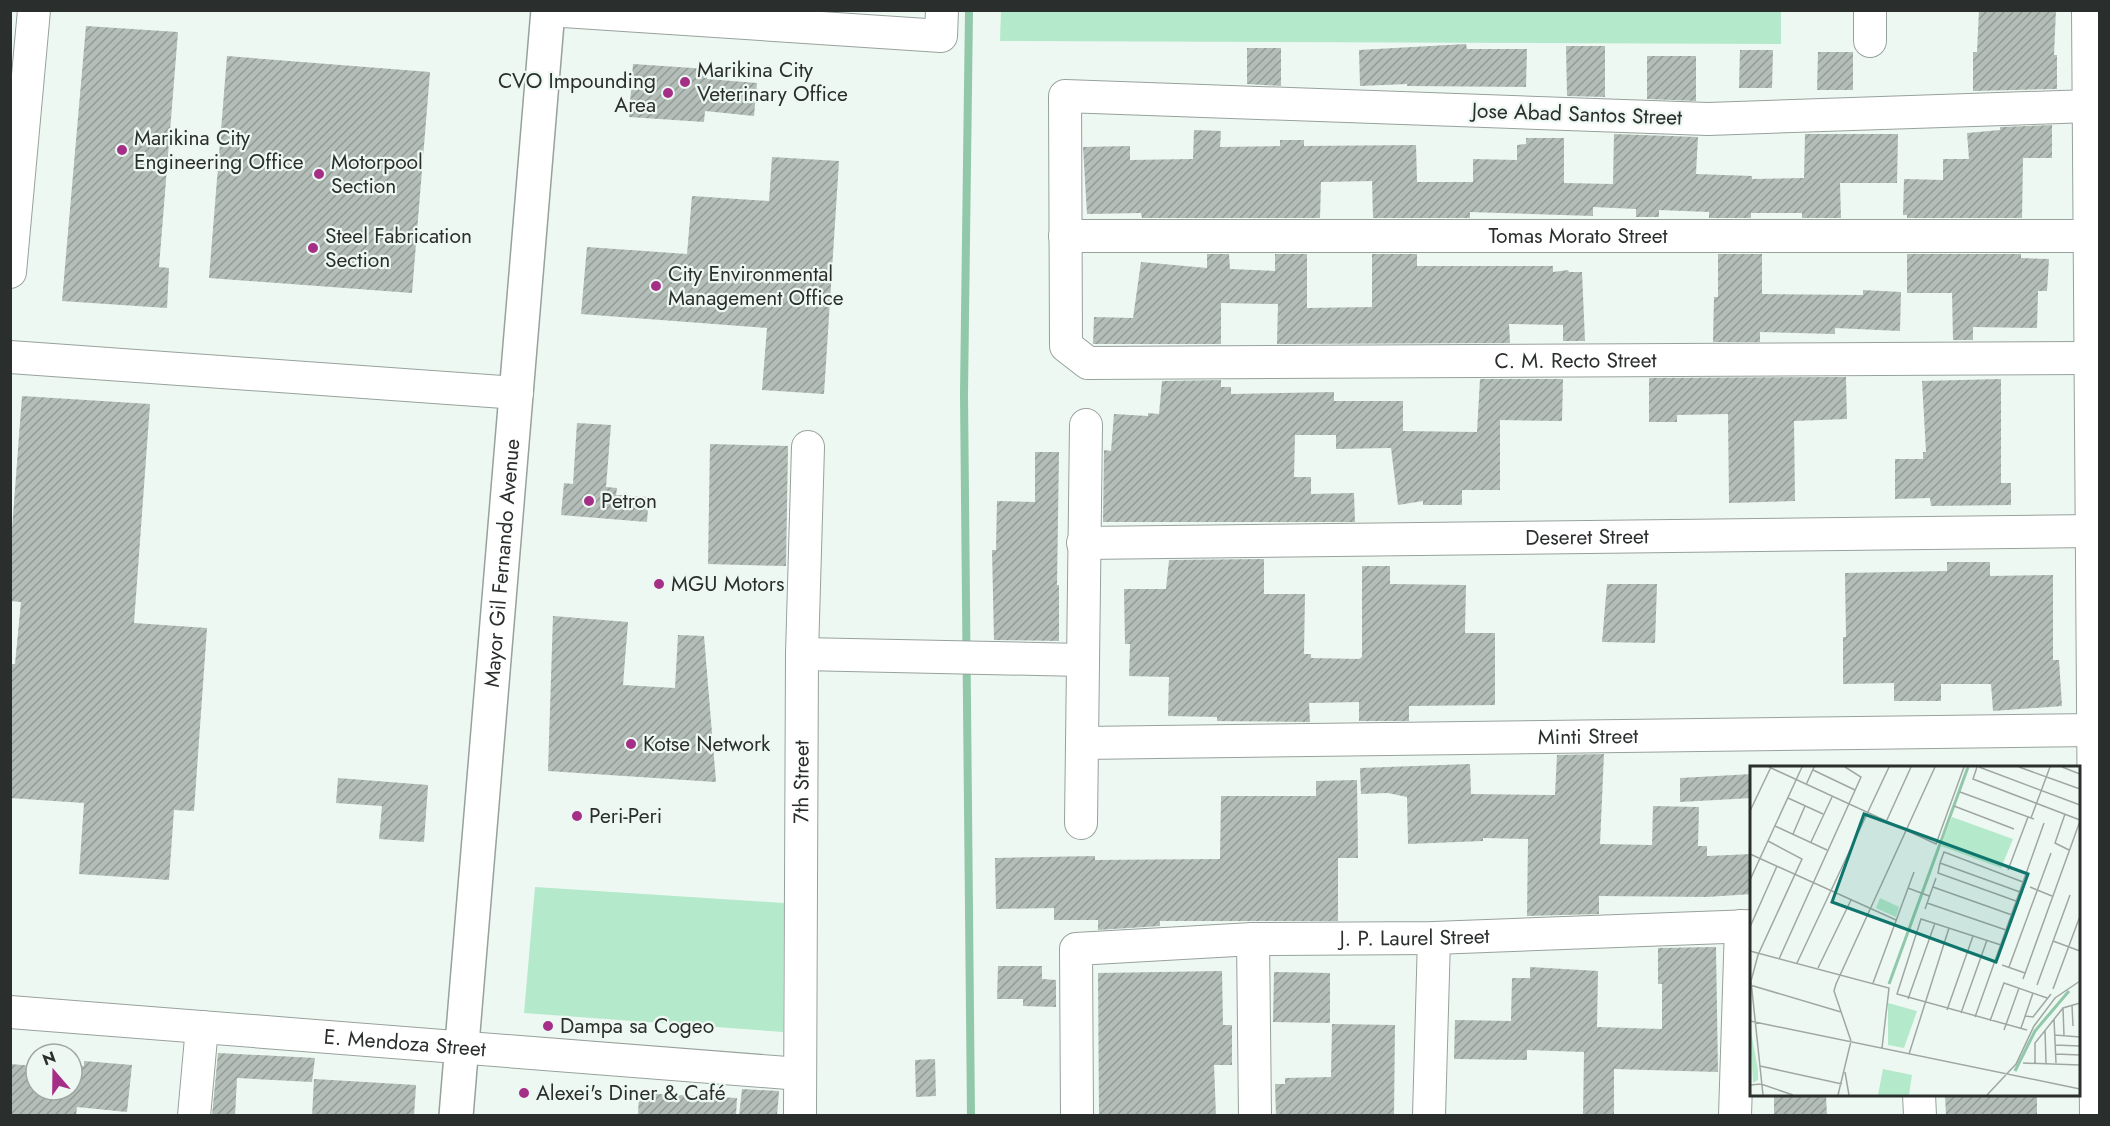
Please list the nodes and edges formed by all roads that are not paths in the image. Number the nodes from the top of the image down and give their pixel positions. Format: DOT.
graph roads {
  1 [pos="34,10"];
  2 [pos="548,10"];
  3 [pos="2088,10"];
  4 [pos="942,23"];
  5 [pos="2089,106"];
  6 [pos="1065,236"];
  7 [pos="2091,236"];
  8 [pos="10,272"];
  9 [pos="10,357"];
  10 [pos="2091,358"];
  11 [pos="517,393"];
  12 [pos="1086,425"];
  13 [pos="808,447"];
  14 [pos="2092,531"];
  15 [pos="1083,543"];
  16 [pos="802,654"];
  17 [pos="1082,660"];
  18 [pos="2094,730"];
  19 [pos="1082,743"];
  20 [pos="1082,824"];
  21 [pos="2087,920"];
  22 [pos="1746,926"];
  23 [pos="1434,938"];
  24 [pos="1253,939"];
  25 [pos="10,1012"];
  26 [pos="202,1027"];
  27 [pos="461,1047"];
  28 [pos="800,1074"];
  29 [pos="1919,1096"];
  30 [pos="194,1116"];
  31 [pos="456,1116"];
  32 [pos="801,1116"];
  33 [pos="1077,1116"];
  34 [pos="1255,1116"];
  35 [pos="1429,1116"];
  36 [pos="1735,1116"];
  37 [pos="1920,1116"];
  38 [pos="2096,1116"];
  1 -- 8 [label="street"];
  2 -- 4 [label="street"];
  2 -- 11 [label="street, Mayor Gil Fernando Avenue"];
  3 -- 5 [label="street"];
  5 -- 6 [label="street, Jose Abad Santos Street"];
  5 -- 7 [label="street"];
  6 -- 7 [label="street, Tomas Morato Street"];
  6 -- 10 [label="street, C. M. Recto Street"];
  7 -- 10 [label="street"];
  9 -- 11 [label="street"];
  10 -- 14 [label="street"];
  11 -- 27 [label="street, Mayor Gil Fernando Avenue"];
  12 -- 15 [label="street"];
  13 -- 16 [label="street, 7th Street"];
  14 -- 15 [label="street, Deseret Street"];
  14 -- 18 [label="street"];
  15 -- 17 [label="street"];
  16 -- 17 [label="street"];
  16 -- 28 [label="street, 7th Street"];
  17 -- 19 [label="street"];
  18 -- 19 [label="street, Minti Street"];
  18 -- 21 [label="street"];
  19 -- 20 [label="street"];
  21 -- 38 [label="street"];
  22 -- 23 [label="street, J. P. Laurel Street"];
  22 -- 36 [label="street"];
  23 -- 24 [label="street, J. P. Laurel Street"];
  23 -- 35 [label="street"];
  24 -- 33 [label="street, J. P. Laurel Street"];
  24 -- 34 [label="street"];
  25 -- 26 [label="street, E. Mendoza Street"];
  26 -- 27 [label="street, E. Mendoza Street"];
  26 -- 30 [label="street"];
  27 -- 28 [label="street, E. Mendoza Street"];
  27 -- 31 [label="street, Mayor Gil Fernando Avenue"];
  28 -- 32 [label="street, 7th Street"];
  29 -- 37 [label="street"];
}
